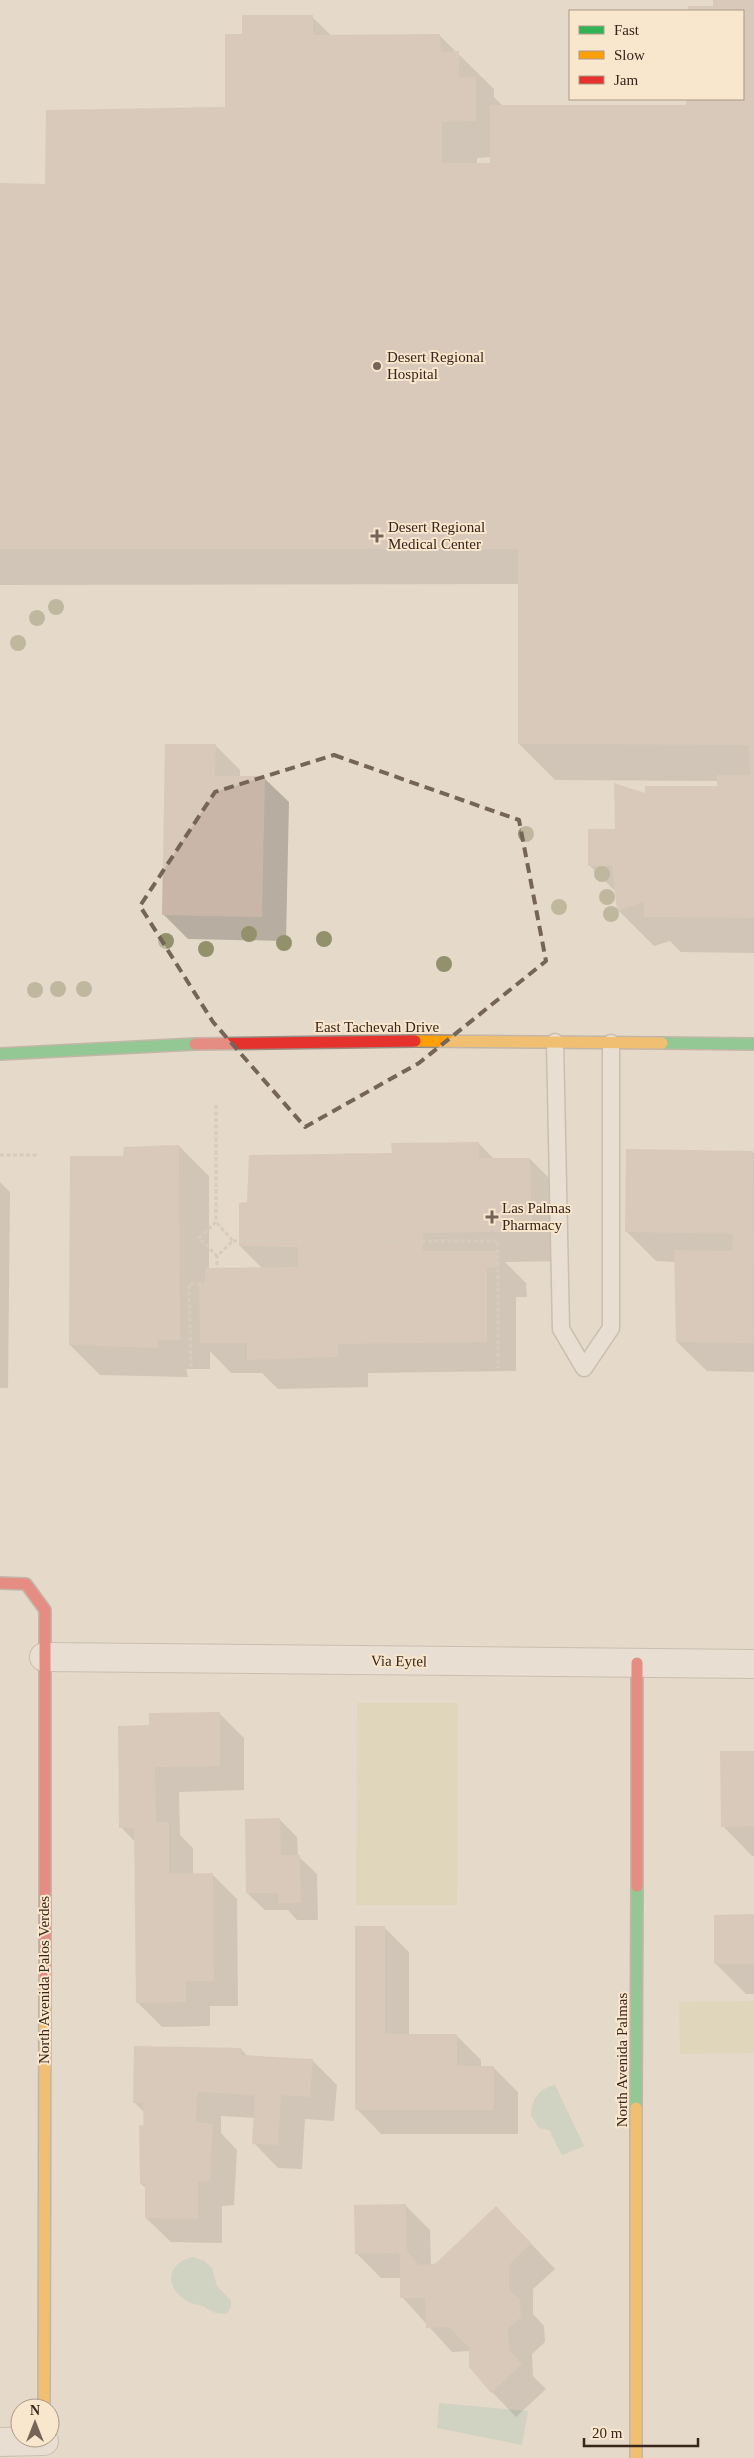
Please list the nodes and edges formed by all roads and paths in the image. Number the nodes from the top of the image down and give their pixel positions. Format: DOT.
graph roads {
  1 [pos="555,1042"];
  2 [pos="611,1042"];
  3 [pos="754,1044"];
  4 [pos="0,1054"];
  5 [pos="216,1106"];
  6 [pos="0,1155"];
  7 [pos="36,1155"];
  8 [pos="216,1222"];
  9 [pos="234,1241"];
  10 [pos="217,1256"];
  11 [pos="191,1367"];
  12 [pos="498,1368"];
  13 [pos="0,1583"];
  14 [pos="44,1657"];
  15 [pos="637,1663"];
  16 [pos="754,1664"];
  17 [pos="44,2398"];
  18 [pos="636,2458"];
  1 -- 2 [label="street, East Tachevah Drive"];
  1 -- 2 [label="lane"];
  1 -- 4 [label="street, East Tachevah Drive"];
  2 -- 3 [label="street, East Tachevah Drive"];
  5 -- 8 [label="path"];
  6 -- 7 [label="path"];
  8 -- 9 [label="path"];
  8 -- 10 [label="path"];
  9 -- 10 [label="path"];
  9 -- 12 [label="path"];
  10 -- 11 [label="path"];
  13 -- 14 [label="street, North Avenida Palos Verdes"];
  14 -- 15 [label="street, Via Eytel"];
  14 -- 17 [label="street, North Avenida Palos Verdes"];
  15 -- 16 [label="street, Via Eytel"];
  15 -- 18 [label="street, North Avenida Palmas"];
}
